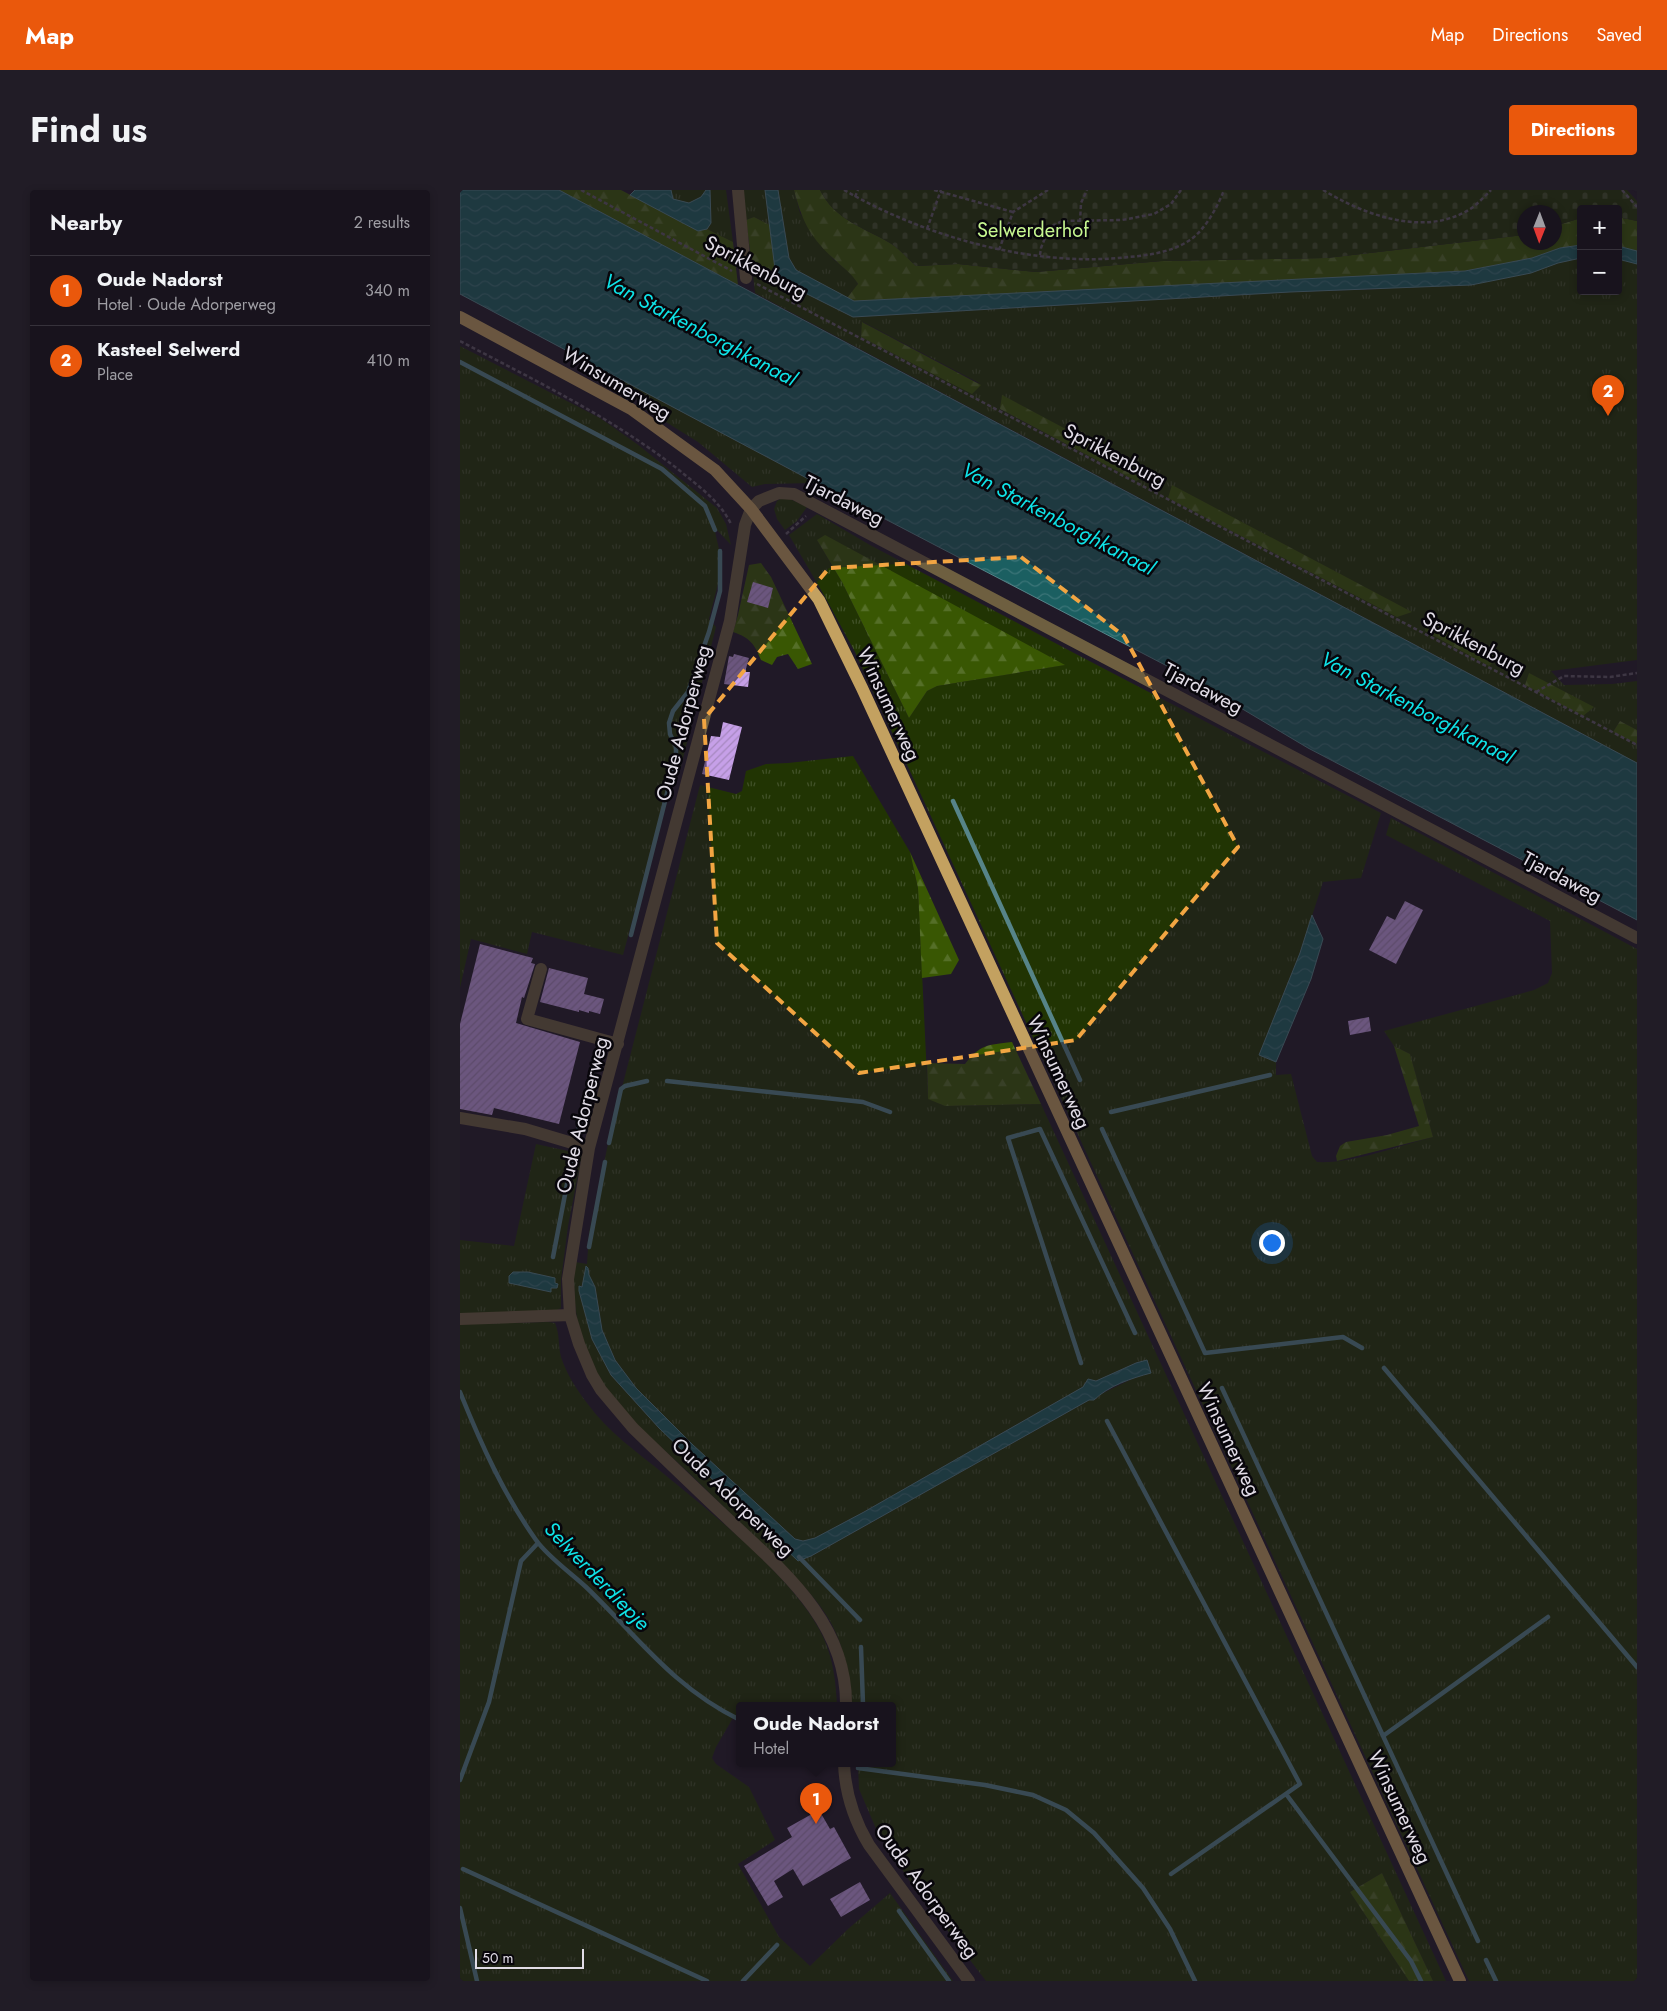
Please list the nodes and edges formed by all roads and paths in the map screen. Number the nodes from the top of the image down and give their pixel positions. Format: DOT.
graph roads {
  1 [pos="580,190"];
  2 [pos="738,190"];
  3 [pos="844,190"];
  4 [pos="858,190"];
  5 [pos="934,190"];
  6 [pos="1048,190"];
  7 [pos="1086,190"];
  8 [pos="1181,190"];
  9 [pos="1224,190"];
  10 [pos="1323,190"];
  11 [pos="1491,190"];
  12 [pos="1622,190"];
  13 [pos="941,191"];
  14 [pos="855,197"];
  15 [pos="1637,207"];
  16 [pos="1013,212"];
  17 [pos="1080,222"];
  18 [pos="927,229"];
  19 [pos="999,250"];
  20 [pos="1040,255"];
  21 [pos="746,278"];
  22 [pos="460,317"];
  23 [pos="460,342"];
  24 [pos="751,509"];
  25 [pos="741,549"];
  26 [pos="1637,673"];
  27 [pos="1536,692"];
  28 [pos="1637,745"];
  29 [pos="1637,938"];
  30 [pos="541,969"];
  31 [pos="618,1044"];
  32 [pos="460,1118"];
  33 [pos="589,1148"];
  34 [pos="570,1314"];
  35 [pos="460,1319"];
  36 [pos="846,1702"];
  37 [pos="845,1767"];
  38 [pos="969,1981"];
  39 [pos="1460,1981"];
  1 -- 21 [label="path, Sprikkenburg"];
  2 -- 21 [label="street"];
  3 -- 14 [label="path"];
  4 -- 14 [label="path"];
  5 -- 13 [label="path"];
  6 -- 16 [label="path"];
  7 -- 17 [label="path"];
  8 -- 17 [label="path"];
  9 -- 20 [label="path"];
  10 -- 11 [label="path"];
  12 -- 15 [label="path"];
  13 -- 16 [label="path"];
  13 -- 18 [label="path"];
  14 -- 18 [label="path"];
  16 -- 19 [label="path"];
  17 -- 20 [label="path"];
  18 -- 19 [label="path"];
  19 -- 20 [label="path"];
  21 -- 27 [label="path, Sprikkenburg"];
  22 -- 24 [label="main road, Winsumerweg"];
  23 -- 25 [label="path"];
  24 -- 25 [label="street, Oude Adorperweg"];
  24 -- 29 [label="street, Tjardaweg"];
  24 -- 39 [label="main road, Winsumerweg"];
  25 -- 31 [label="street, Oude Adorperweg"];
  26 -- 27 [label="path"];
  27 -- 28 [label="path, Sprikkenburg"];
  30 -- 31 [label="street"];
  31 -- 33 [label="street, Oude Adorperweg"];
  32 -- 33 [label="street"];
  33 -- 34 [label="street, Oude Adorperweg"];
  34 -- 35 [label="street"];
  34 -- 36 [label="street, Oude Adorperweg"];
  37 -- 38 [label="street, Oude Adorperweg"];
}
